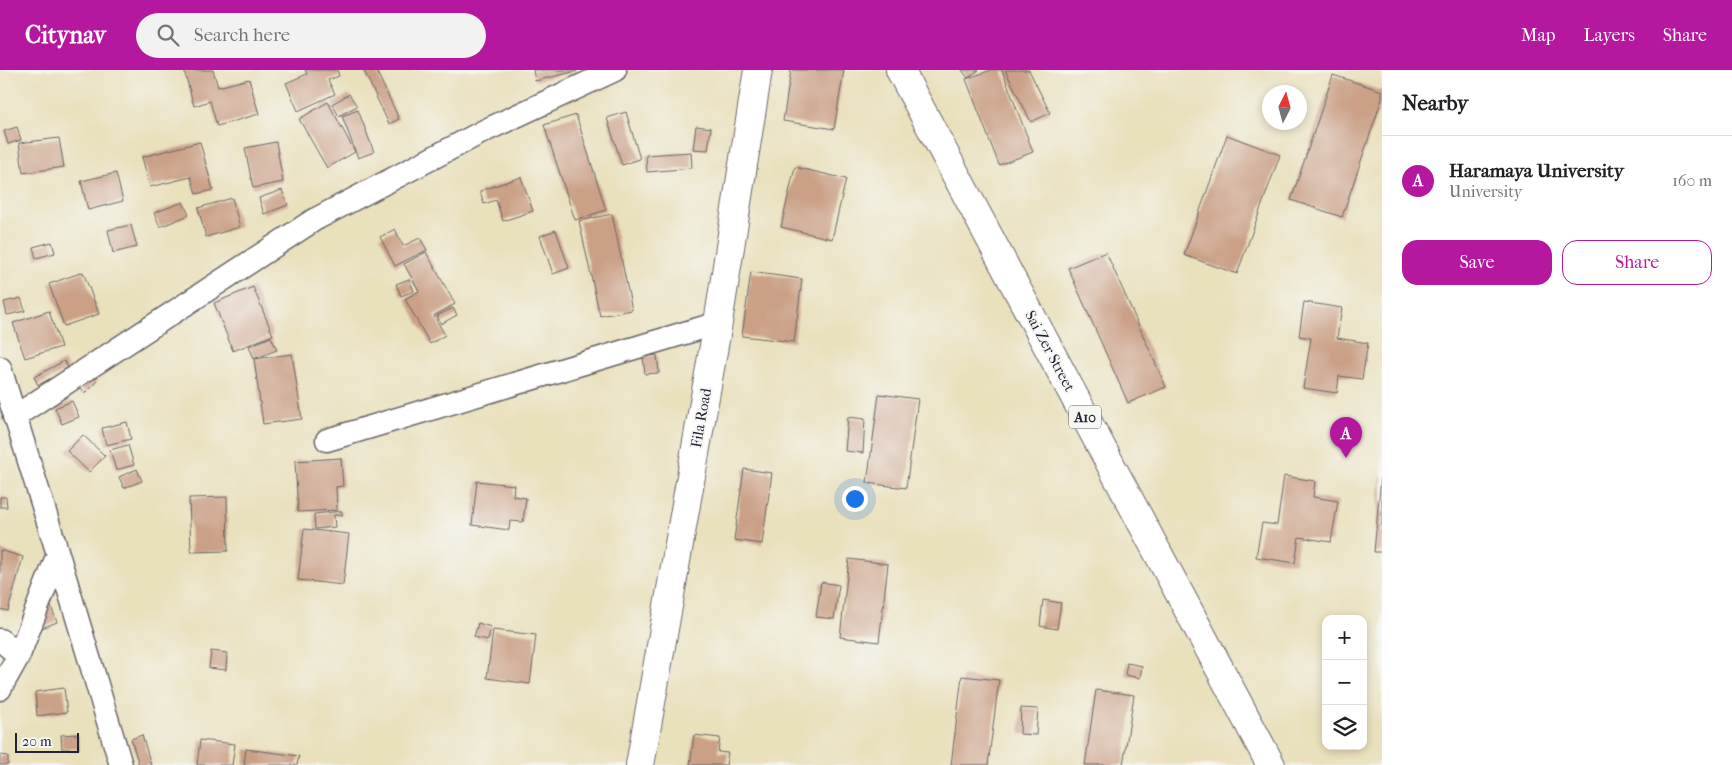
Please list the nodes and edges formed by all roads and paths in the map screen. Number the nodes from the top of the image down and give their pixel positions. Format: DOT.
graph roads {
  1 [pos="615,70"];
  2 [pos="758,70"];
  3 [pos="900,70"];
  4 [pos="718,323"];
  5 [pos="0,368"];
  6 [pos="14,417"];
  7 [pos="327,440"];
  8 [pos="58,554"];
  9 [pos="0,640"];
  10 [pos="19,655"];
  11 [pos="0,689"];
  12 [pos="1268,763"];
  13 [pos="121,765"];
  14 [pos="640,765"];
  1 -- 6 [label="street"];
  2 -- 4 [label="main road, Fila Road"];
  3 -- 12 [label="main road, Sai Zer Street / A10"];
  4 -- 7 [label="street"];
  4 -- 14 [label="main road, Fila Road"];
  5 -- 6 [label="street"];
  6 -- 8 [label="street"];
  8 -- 10 [label="street"];
  8 -- 13 [label="street"];
  9 -- 10 [label="street"];
  10 -- 11 [label="street"];
}
